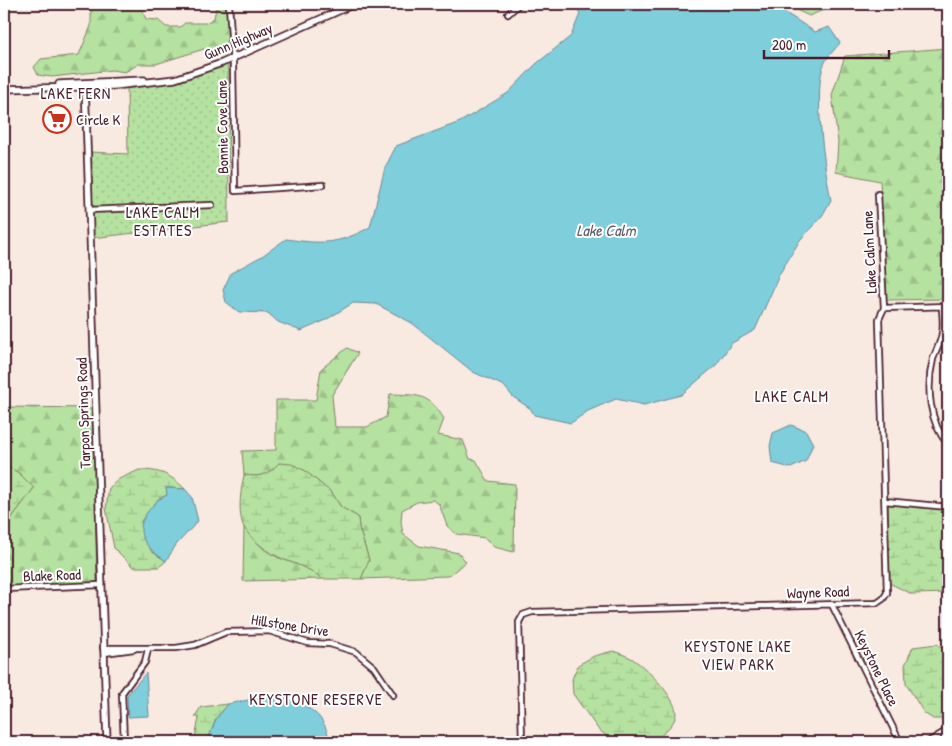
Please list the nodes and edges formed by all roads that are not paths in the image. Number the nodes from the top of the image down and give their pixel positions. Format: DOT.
graph roads {
  1 [pos="229,4"];
  2 [pos="354,4"];
  3 [pos="520,4"];
  4 [pos="508,14"];
  5 [pos="233,58"];
  6 [pos="85,85"];
  7 [pos="4,89"];
  8 [pos="323,185"];
  9 [pos="878,194"];
  10 [pos="212,205"];
  11 [pos="89,210"];
  12 [pos="942,306"];
  13 [pos="948,306"];
  14 [pos="884,308"];
  15 [pos="948,444"];
  16 [pos="885,501"];
  17 [pos="948,507"];
  18 [pos="101,586"];
  19 [pos="4,589"];
  20 [pos="832,605"];
  21 [pos="122,646"];
  22 [pos="135,649"];
  23 [pos="148,649"];
  24 [pos="104,650"];
  25 [pos="123,652"];
  26 [pos="393,695"];
  27 [pos="948,730"];
  28 [pos="107,742"];
  29 [pos="124,742"];
  30 [pos="522,742"];
  31 [pos="900,742"];
  32 [pos="928,742"];
  1 -- 5 [label="street, Bonnie Cove Lane"];
  2 -- 5 [label="main road, Gunn Highway"];
  3 -- 4 [label="street"];
  5 -- 6 [label="main road, Gunn Highway"];
  5 -- 8 [label="street, Bonnie Cove Lane"];
  6 -- 7 [label="main road, Gunn Highway"];
  6 -- 11 [label="main road, Tarpon Springs Road"];
  9 -- 14 [label="street, Lake Calm Lane"];
  10 -- 11 [label="street"];
  11 -- 18 [label="main road, Tarpon Springs Road"];
  12 -- 13 [label="street"];
  12 -- 14 [label="street"];
  12 -- 15 [label="street"];
  14 -- 16 [label="street, Wayne Road"];
  16 -- 17 [label="street"];
  16 -- 20 [label="street, Wayne Road"];
  18 -- 19 [label="street, Blake Road"];
  18 -- 24 [label="main road, Tarpon Springs Road"];
  20 -- 30 [label="street, Wayne Road"];
  20 -- 31 [label="street, Keystone Place"];
  21 -- 22 [label="street, Hillstone Drive"];
  21 -- 24 [label="street, Hillstone Drive"];
  21 -- 25 [label="street"];
  22 -- 23 [label="street, Hillstone Drive"];
  22 -- 25 [label="street, Hillstone Drive"];
  23 -- 26 [label="street, Hillstone Drive"];
  23 -- 29 [label="street"];
  24 -- 25 [label="street, Hillstone Drive"];
  24 -- 28 [label="main road, Tarpon Springs Road"];
  27 -- 32 [label="street"];
}
